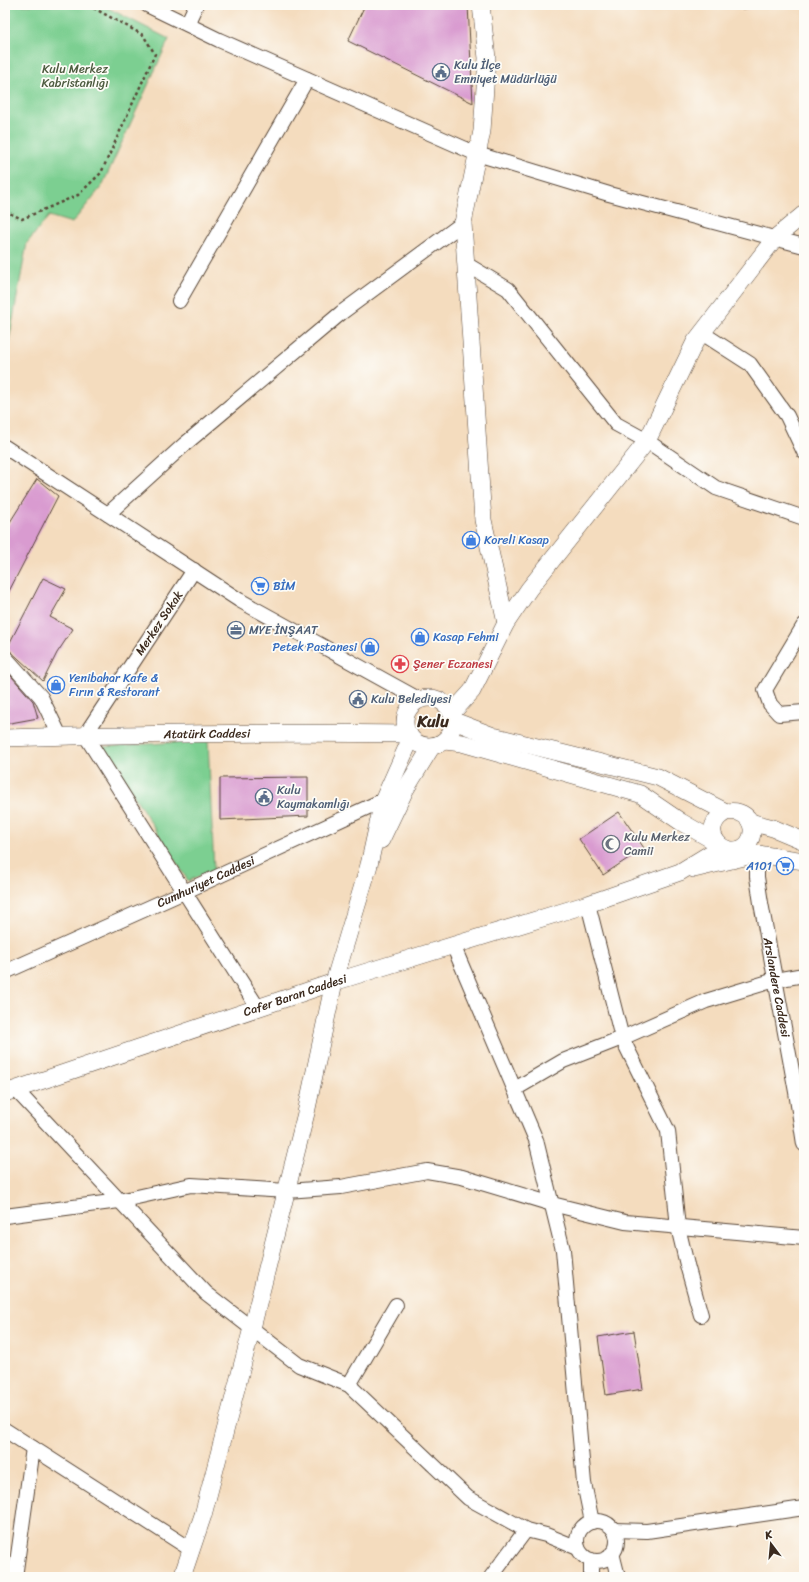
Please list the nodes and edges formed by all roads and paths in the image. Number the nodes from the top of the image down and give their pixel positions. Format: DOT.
graph roads {
  1 [pos="88,5"];
  2 [pos="147,5"];
  3 [pos="196,5"];
  4 [pos="481,5"];
  5 [pos="187,24"];
  6 [pos="306,79"];
  7 [pos="477,154"];
  8 [pos="5,211"];
  9 [pos="804,214"];
  10 [pos="463,223"];
  11 [pos="775,238"];
  12 [pos="804,246"];
  13 [pos="466,264"];
  14 [pos="179,301"];
  15 [pos="702,333"];
  16 [pos="647,441"];
  17 [pos="5,447"];
  18 [pos="804,452"];
  19 [pos="108,514"];
  20 [pos="804,518"];
  21 [pos="194,570"];
  22 [pos="506,623"];
  23 [pos="804,625"];
  24 [pos="5,657"];
  25 [pos="420,700"];
  26 [pos="804,712"];
  27 [pos="453,717"];
  28 [pos="85,735"];
  29 [pos="60,736"];
  30 [pos="410,736"];
  31 [pos="5,738"];
  32 [pos="438,744"];
  33 [pos="405,790"];
  34 [pos="383,801"];
  35 [pos="726,812"];
  36 [pos="750,822"];
  37 [pos="804,841"];
  38 [pos="724,846"];
  39 [pos="757,854"];
  40 [pos="804,861"];
  41 [pos="369,865"];
  42 [pos="680,872"];
  43 [pos="184,892"];
  44 [pos="588,904"];
  45 [pos="454,945"];
  46 [pos="5,972"];
  47 [pos="804,975"];
  48 [pos="775,980"];
  49 [pos="334,982"];
  50 [pos="258,1008"];
  51 [pos="622,1038"];
  52 [pos="515,1089"];
  53 [pos="11,1091"];
  54 [pos="804,1144"];
  55 [pos="286,1191"];
  56 [pos="119,1200"];
  57 [pos="552,1204"];
  58 [pos="5,1216"];
  59 [pos="678,1227"];
  60 [pos="804,1238"];
  61 [pos="396,1305"];
  62 [pos="701,1315"];
  63 [pos="252,1328"];
  64 [pos="348,1385"];
  65 [pos="5,1430"];
  66 [pos="33,1448"];
  67 [pos="804,1508"];
  68 [pos="586,1526"];
  69 [pos="526,1530"];
  70 [pos="614,1530"];
  71 [pos="546,1535"];
  72 [pos="578,1548"];
  73 [pos="192,1550"];
  74 [pos="612,1553"];
  75 [pos="591,1560"];
  76 [pos="15,1577"];
  77 [pos="182,1577"];
  78 [pos="491,1577"];
  79 [pos="591,1577"];
  80 [pos="618,1577"];
  1 -- 8 [label="path"];
  2 -- 5 [label="street"];
  3 -- 5 [label="street"];
  4 -- 7 [label="street"];
  5 -- 6 [label="street"];
  6 -- 7 [label="street"];
  6 -- 14 [label="street"];
  7 -- 10 [label="street"];
  7 -- 11 [label="street"];
  9 -- 11 [label="street"];
  10 -- 13 [label="street"];
  10 -- 19 [label="street"];
  11 -- 12 [label="street"];
  11 -- 15 [label="street"];
  13 -- 16 [label="street"];
  13 -- 22 [label="street"];
  15 -- 16 [label="street"];
  15 -- 18 [label="street"];
  16 -- 20 [label="street"];
  16 -- 22 [label="street"];
  17 -- 19 [label="street"];
  19 -- 21 [label="street"];
  21 -- 25 [label="street"];
  21 -- 28 [label="street, Merkez Sokak"];
  22 -- 27 [label="street"];
  23 -- 26 [label="street"];
  24 -- 29 [label="street"];
  25 -- 27 [label="street"];
  25 -- 30 [label="street"];
  27 -- 32 [label="street"];
  27 -- 35 [label="street"];
  28 -- 29 [label="street, Atatürk Caddesi"];
  28 -- 30 [label="street, Atatürk Caddesi"];
  28 -- 43 [label="street"];
  29 -- 31 [label="street, Atatürk Caddesi"];
  30 -- 32 [label="street"];
  30 -- 34 [label="street"];
  32 -- 33 [label="street"];
  32 -- 38 [label="street"];
  33 -- 34 [label="street, Cumhuriyet Caddesi"];
  33 -- 41 [label="street"];
  34 -- 41 [label="street"];
  34 -- 43 [label="street, Cumhuriyet Caddesi"];
  35 -- 36 [label="street"];
  35 -- 38 [label="street"];
  36 -- 37 [label="street"];
  36 -- 38 [label="street"];
  38 -- 39 [label="street"];
  38 -- 42 [label="street"];
  39 -- 40 [label="street"];
  39 -- 42 [label="street"];
  39 -- 48 [label="street, Arslandere Caddesi"];
  41 -- 49 [label="street"];
  42 -- 44 [label="street, Cafer Baran Caddesi"];
  43 -- 46 [label="street, Cumhuriyet Caddesi"];
  43 -- 50 [label="street"];
  44 -- 45 [label="street, Cafer Baran Caddesi"];
  44 -- 51 [label="street"];
  45 -- 49 [label="street, Cafer Baran Caddesi"];
  45 -- 52 [label="street"];
  47 -- 48 [label="street"];
  48 -- 51 [label="street"];
  48 -- 54 [label="street, Arslandere Caddesi"];
  49 -- 50 [label="street, Cafer Baran Caddesi"];
  49 -- 55 [label="street"];
  50 -- 53 [label="street, Cafer Baran Caddesi"];
  51 -- 52 [label="street"];
  51 -- 59 [label="street"];
  52 -- 57 [label="street"];
  53 -- 56 [label="street"];
  55 -- 56 [label="street"];
  55 -- 57 [label="street"];
  55 -- 63 [label="street"];
  56 -- 58 [label="street"];
  56 -- 63 [label="street"];
  57 -- 59 [label="street"];
  57 -- 68 [label="street"];
  59 -- 60 [label="street"];
  59 -- 62 [label="street"];
  61 -- 64 [label="street"];
  63 -- 64 [label="street"];
  63 -- 73 [label="street"];
  64 -- 69 [label="street"];
  65 -- 66 [label="street"];
  66 -- 73 [label="street"];
  66 -- 76 [label="street"];
  67 -- 70 [label="street"];
  68 -- 70 [label="street"];
  68 -- 71 [label="street"];
  68 -- 72 [label="street"];
  69 -- 71 [label="street"];
  69 -- 78 [label="street"];
  70 -- 74 [label="street"];
  71 -- 72 [label="street"];
  72 -- 75 [label="street"];
  73 -- 77 [label="street"];
  74 -- 75 [label="street"];
  74 -- 80 [label="street"];
  75 -- 79 [label="street"];
}
